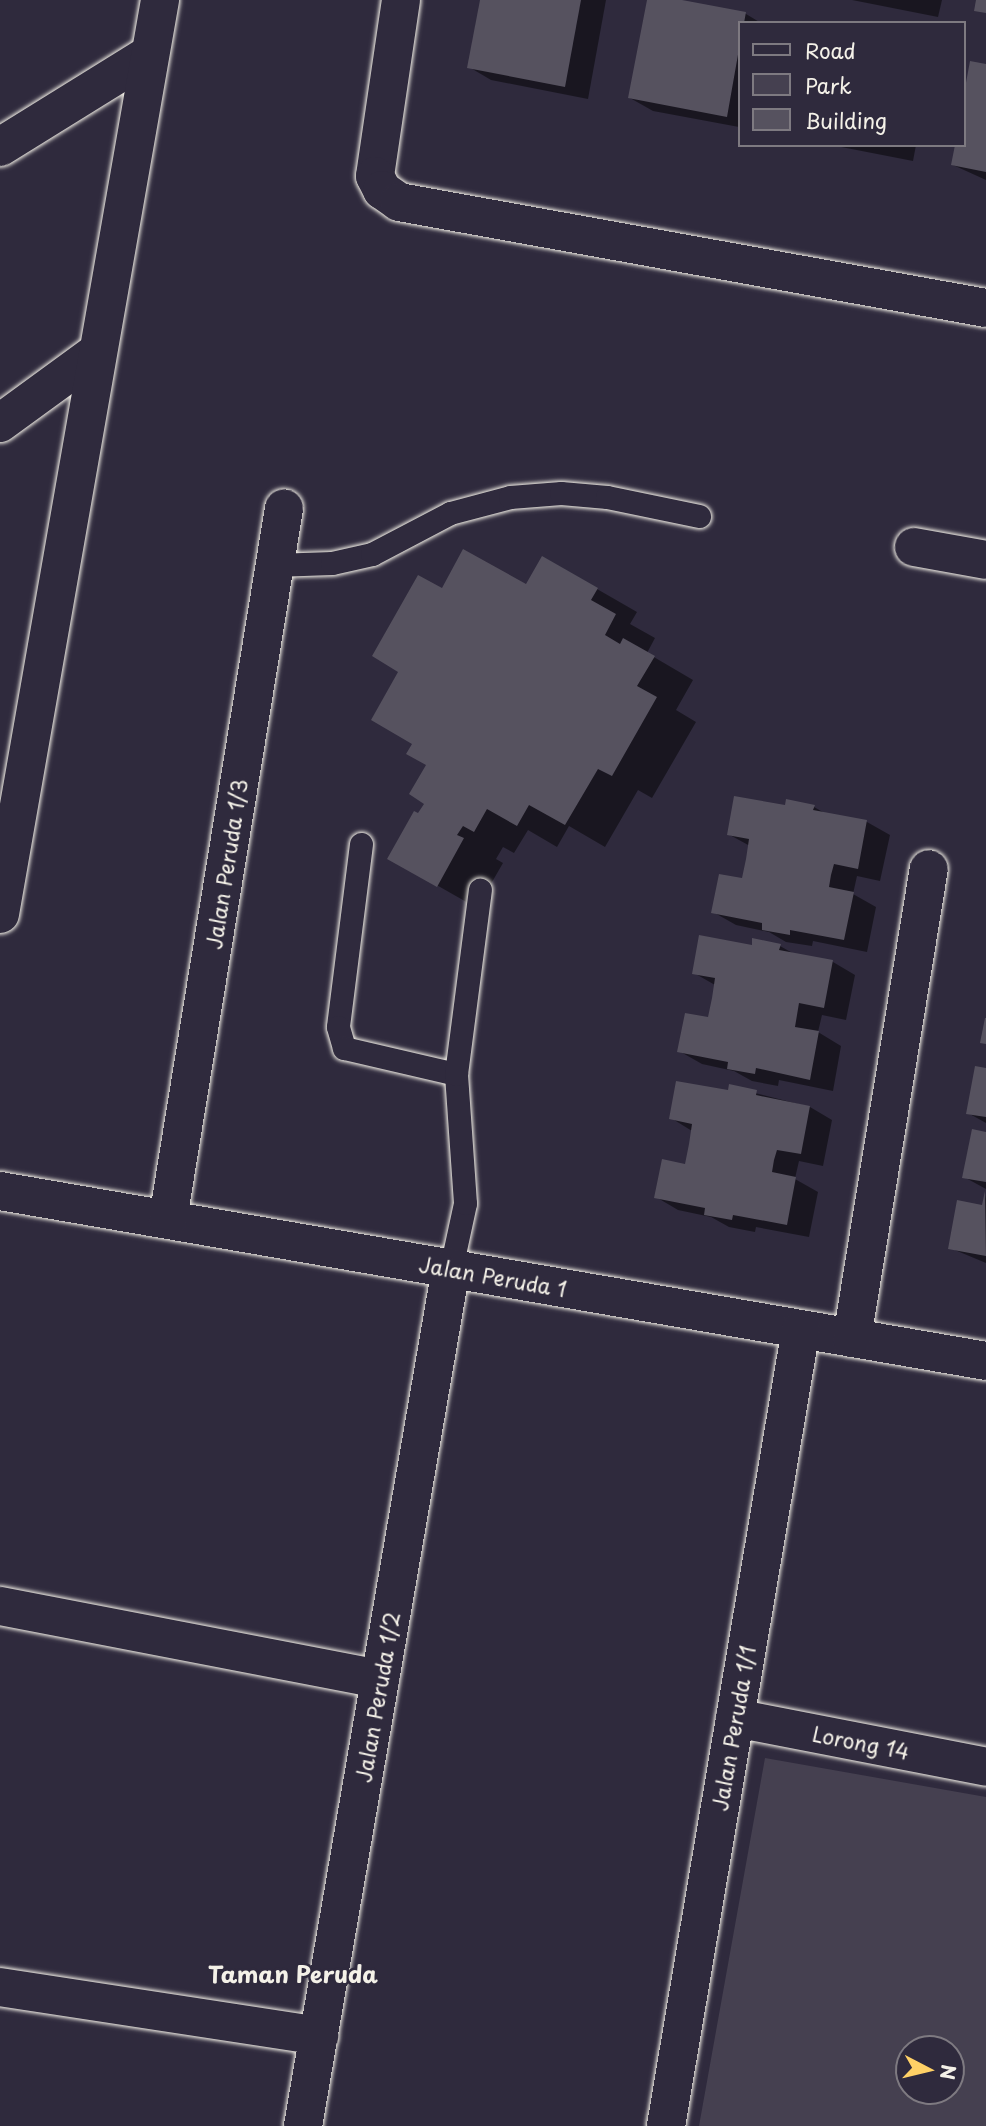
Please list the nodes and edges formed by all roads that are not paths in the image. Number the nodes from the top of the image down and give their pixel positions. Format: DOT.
graph roads {
  1 [pos="160,0"];
  2 [pos="401,0"];
  3 [pos="149,54"];
  4 [pos="0,147"];
  5 [pos="986,308"];
  6 [pos="96,353"];
  7 [pos="0,423"];
  8 [pos="284,509"];
  9 [pos="699,516"];
  10 [pos="914,547"];
  11 [pos="986,560"];
  12 [pos="274,565"];
  13 [pos="361,844"];
  14 [pos="929,869"];
  15 [pos="480,890"];
  16 [pos="0,914"];
  17 [pos="456,1074"];
  18 [pos="0,1191"];
  19 [pos="168,1219"];
  20 [pos="451,1268"];
  21 [pos="801,1329"];
  22 [pos="852,1338"];
  23 [pos="986,1361"];
  24 [pos="0,1606"];
  25 [pos="380,1679"];
  26 [pos="735,1718"];
  27 [pos="986,1767"];
  28 [pos="0,1987"];
  29 [pos="318,2036"];
  30 [pos="303,2126"];
  31 [pos="666,2126"];
  1 -- 3 [label="street"];
  2 -- 5 [label="street"];
  3 -- 4 [label="street"];
  3 -- 6 [label="street"];
  6 -- 7 [label="street"];
  6 -- 16 [label="street"];
  8 -- 12 [label="street, Jalan Peruda 1/3"];
  9 -- 12 [label="lane"];
  10 -- 11 [label="street"];
  12 -- 19 [label="street, Jalan Peruda 1/3"];
  13 -- 17 [label="lane"];
  14 -- 22 [label="street"];
  15 -- 17 [label="lane"];
  17 -- 20 [label="lane"];
  18 -- 19 [label="street, Jalan Peruda 1"];
  19 -- 20 [label="street, Jalan Peruda 1"];
  20 -- 21 [label="street, Jalan Peruda 1"];
  20 -- 25 [label="street, Jalan Peruda 1/2"];
  21 -- 22 [label="street, Jalan Peruda 1"];
  21 -- 26 [label="street, Jalan Peruda 1/1"];
  22 -- 23 [label="street, Jalan Peruda 1"];
  24 -- 25 [label="street"];
  25 -- 29 [label="street, Jalan Peruda 1/2"];
  26 -- 27 [label="street, Lorong 14"];
  26 -- 31 [label="street, Jalan Peruda 1/1"];
  28 -- 29 [label="street"];
  29 -- 30 [label="street, Jalan Peruda 1/2"];
}
